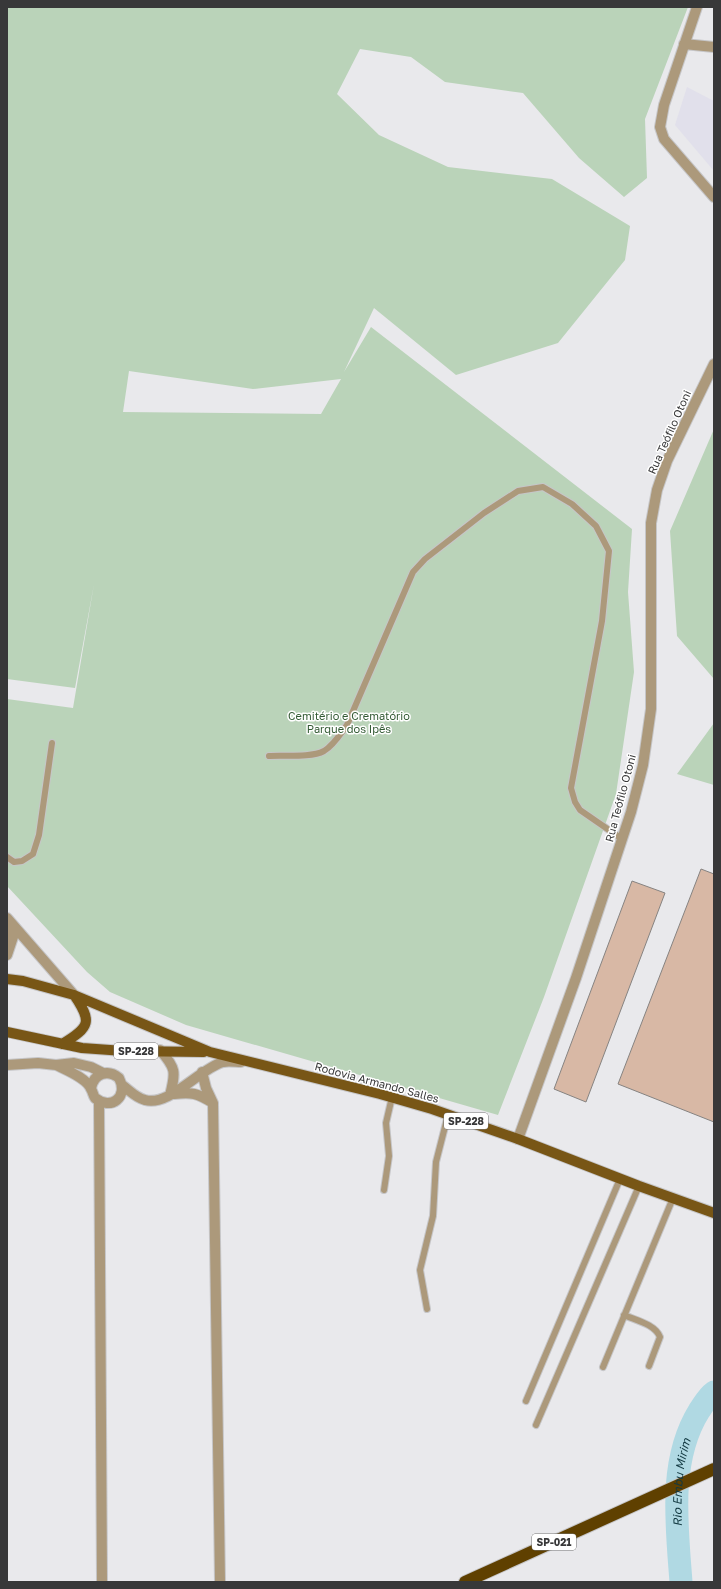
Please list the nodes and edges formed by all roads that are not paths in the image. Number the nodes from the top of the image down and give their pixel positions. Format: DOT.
graph roads {
  1 [pos="697,7"];
  2 [pos="684,44"];
  3 [pos="714,47"];
  4 [pos="714,197"];
  5 [pos="714,364"];
  6 [pos="52,743"];
  7 [pos="268,756"];
  8 [pos="622,839"];
  9 [pos="7,857"];
  10 [pos="7,955"];
  11 [pos="7,979"];
  12 [pos="74,995"];
  13 [pos="7,1032"];
  14 [pos="62,1044"];
  15 [pos="160,1050"];
  16 [pos="210,1052"];
  17 [pos="251,1062"];
  18 [pos="7,1065"];
  19 [pos="56,1065"];
  20 [pos="202,1072"];
  21 [pos="103,1073"];
  22 [pos="122,1085"];
  23 [pos="91,1088"];
  24 [pos="170,1095"];
  25 [pos="138,1097"];
  26 [pos="119,1098"];
  27 [pos="392,1098"];
  28 [pos="99,1101"];
  29 [pos="213,1103"];
  30 [pos="448,1115"];
  31 [pos="518,1139"];
  32 [pos="620,1179"];
  33 [pos="640,1186"];
  34 [pos="384,1190"];
  35 [pos="673,1198"];
  36 [pos="714,1213"];
  37 [pos="428,1309"];
  38 [pos="624,1315"];
  39 [pos="649,1366"];
  40 [pos="603,1367"];
  41 [pos="526,1401"];
  42 [pos="536,1425"];
  43 [pos="714,1469"];
  44 [pos="102,1582"];
  45 [pos="220,1582"];
  46 [pos="465,1582"];
  1 -- 2 [label="street"];
  2 -- 3 [label="street"];
  2 -- 4 [label="street"];
  5 -- 8 [label="street, Rua Teófilo Otoni"];
  6 -- 9 [label="lane"];
  7 -- 8 [label="lane"];
  8 -- 31 [label="street, Rua Teófilo Otoni"];
  10 -- 12 [label="street"];
  11 -- 12 [label="main road, Rodovia Armando Salles / SP-228"];
  12 -- 14 [label="main road"];
  12 -- 16 [label="main road, Rodovia Armando Salles / SP-228"];
  13 -- 14 [label="main road, Rodovia Armando Salles / SP-228"];
  14 -- 15 [label="main road, Rodovia Armando Salles / SP-228"];
  15 -- 16 [label="main road, Rodovia Armando Salles / SP-228"];
  15 -- 24 [label="street"];
  16 -- 17 [label="main road, Rodovia Armando Salles / SP-228"];
  17 -- 20 [label="street"];
  17 -- 27 [label="main road, Rodovia Armando Salles / SP-228"];
  18 -- 19 [label="street"];
  19 -- 21 [label="street"];
  19 -- 23 [label="street"];
  20 -- 24 [label="street"];
  20 -- 29 [label="street"];
  21 -- 22 [label="street"];
  21 -- 23 [label="street"];
  22 -- 25 [label="street"];
  22 -- 26 [label="street"];
  23 -- 28 [label="street"];
  24 -- 25 [label="street"];
  24 -- 29 [label="street"];
  25 -- 26 [label="street"];
  26 -- 28 [label="street"];
  27 -- 30 [label="main road, Rodovia Armando Salles / SP-228"];
  27 -- 34 [label="lane"];
  28 -- 44 [label="street"];
  29 -- 45 [label="street"];
  30 -- 31 [label="main road, Rodovia Armando Salles / SP-228"];
  30 -- 37 [label="lane"];
  31 -- 32 [label="main road, Rodovia Armando Salles / SP-228"];
  32 -- 33 [label="main road, Rodovia Armando Salles / SP-228"];
  32 -- 41 [label="lane"];
  33 -- 35 [label="main road, Rodovia Armando Salles / SP-228"];
  33 -- 42 [label="lane"];
  35 -- 36 [label="main road, Rodovia Armando Salles / SP-228"];
  35 -- 38 [label="lane"];
  38 -- 39 [label="lane"];
  38 -- 40 [label="lane"];
  43 -- 46 [label="highway, SP-021"];
}
